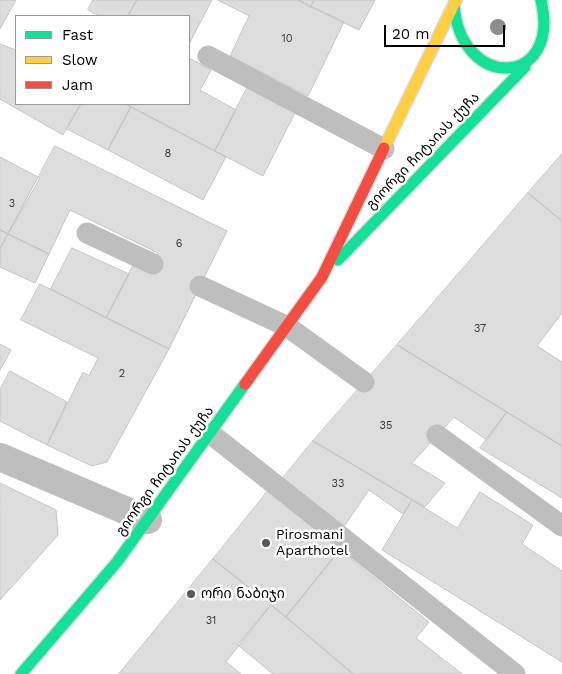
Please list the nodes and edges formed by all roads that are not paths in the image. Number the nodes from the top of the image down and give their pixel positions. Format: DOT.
graph roads {
  1 [pos="541,0"];
  2 [pos="455,2"];
  3 [pos="208,56"];
  4 [pos="548,56"];
  5 [pos="528,65"];
  6 [pos="384,150"];
  7 [pos="87,233"];
  8 [pos="153,264"];
  9 [pos="322,277"];
  10 [pos="200,286"];
  11 [pos="288,327"];
  12 [pos="364,382"];
  13 [pos="211,434"];
  14 [pos="437,435"];
  15 [pos="0,457"];
  16 [pos="148,520"];
  17 [pos="562,526"];
  18 [pos="21,674"];
  19 [pos="515,674"];
  1 -- 5 [label="main road"];
  2 -- 5 [label="main road"];
  2 -- 6 [label="main road, გიორგი ჩიტაიას ქუჩა"];
  3 -- 6 [label="lane"];
  4 -- 5 [label="main road, გიორგი ჩიტაიას ქუჩა"];
  5 -- 9 [label="main road, გიორგი ჩიტაიას ქუჩა"];
  6 -- 9 [label="main road, გიორგი ჩიტაიას ქუჩა"];
  7 -- 8 [label="lane"];
  9 -- 11 [label="main road, გიორგი ჩიტაიას ქუჩა"];
  10 -- 11 [label="lane"];
  11 -- 12 [label="lane"];
  11 -- 13 [label="main road, გიორგი ჩიტაიას ქუჩა"];
  13 -- 16 [label="main road, გიორგი ჩიტაიას ქუჩა"];
  13 -- 19 [label="lane"];
  14 -- 17 [label="lane"];
  15 -- 16 [label="street"];
  16 -- 18 [label="main road, გიორგი ჩიტაიას ქუჩა"];
}
